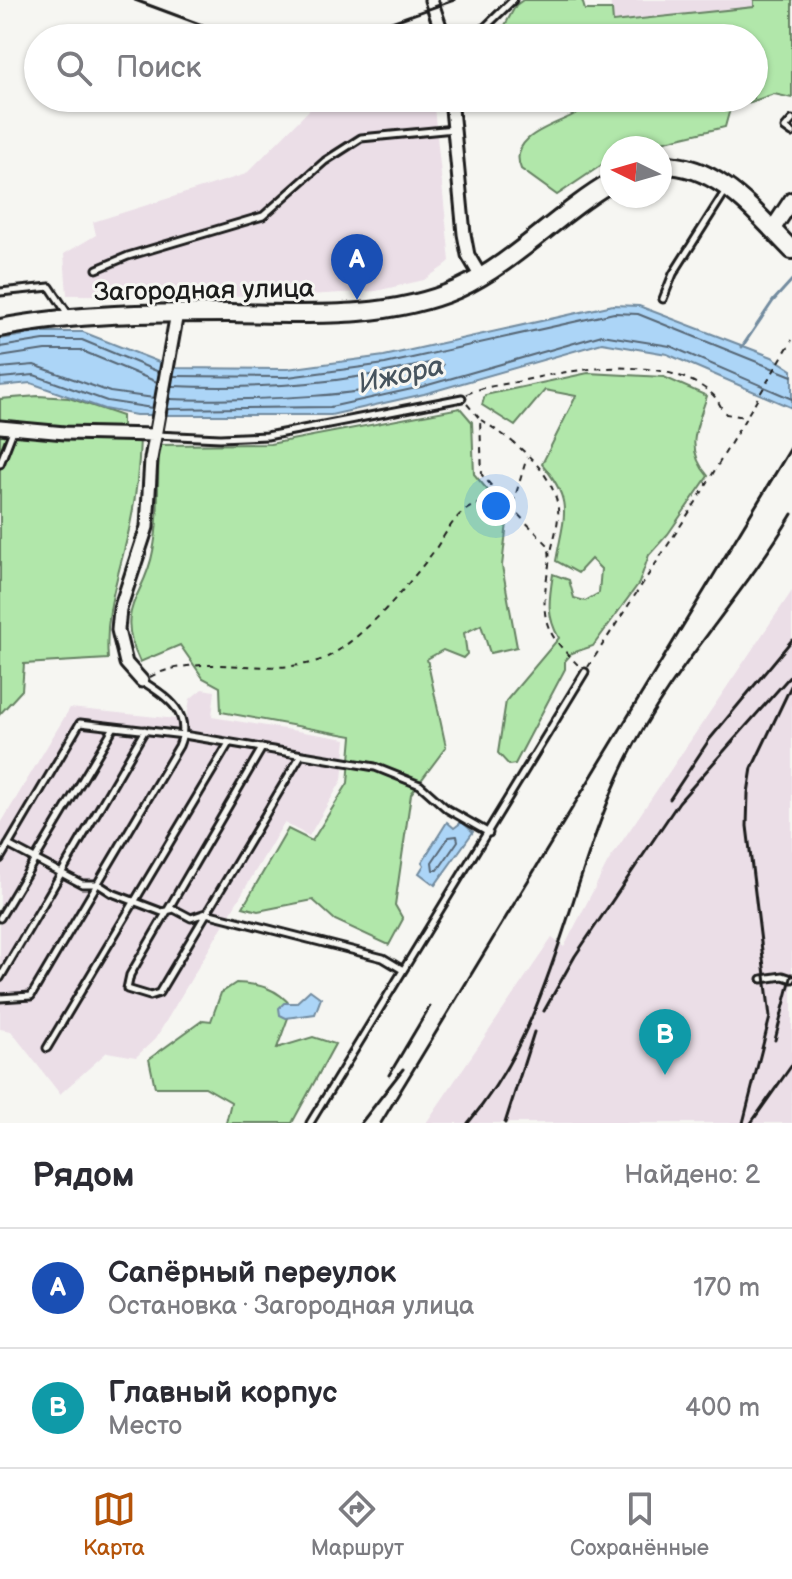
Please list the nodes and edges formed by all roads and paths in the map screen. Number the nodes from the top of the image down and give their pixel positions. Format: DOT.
graph roads {
  1 [pos="431,0"];
  2 [pos="513,0"];
  3 [pos="439,24"];
  4 [pos="488,24"];
  5 [pos="453,112"];
  6 [pos="792,120"];
  7 [pos="455,129"];
  8 [pos="792,133"];
  9 [pos="672,167"];
  10 [pos="728,188"];
  11 [pos="600,191"];
  12 [pos="792,200"];
  13 [pos="772,230"];
  14 [pos="792,250"];
  15 [pos="97,269"];
  16 [pos="481,277"];
  17 [pos="0,292"];
  18 [pos="663,299"];
  19 [pos="177,313"];
  20 [pos="70,318"];
  21 [pos="0,328"];
  22 [pos="792,340"];
  23 [pos="462,398"];
  24 [pos="745,417"];
  25 [pos="480,419"];
  26 [pos="0,427"];
  27 [pos="14,428"];
  28 [pos="155,435"];
  29 [pos="527,455"];
  30 [pos="0,464"];
  31 [pos="505,501"];
  32 [pos="512,507"];
  33 [pos="550,553"];
  34 [pos="585,672"];
  35 [pos="142,681"];
  36 [pos="114,727"];
  37 [pos="145,730"];
  38 [pos="184,735"];
  39 [pos="229,742"];
  40 [pos="262,748"];
  41 [pos="301,755"];
  42 [pos="489,833"];
  43 [pos="8,845"];
  44 [pos="36,858"];
  45 [pos="0,859"];
  46 [pos="62,872"];
  47 [pos="98,884"];
  48 [pos="134,901"];
  49 [pos="167,911"];
  50 [pos="206,913"];
  51 [pos="0,918"];
  52 [pos="403,970"];
  53 [pos="0,978"];
  54 [pos="762,979"];
  55 [pos="792,979"];
  56 [pos="0,998"];
  57 [pos="47,1048"];
  58 [pos="310,1123"];
  1 -- 3 [label="street"];
  2 -- 4 [label="lane"];
  5 -- 7 [label="street"];
  6 -- 8 [label="lane"];
  7 -- 15 [label="lane"];
  7 -- 16 [label="street"];
  9 -- 10 [label="main road"];
  10 -- 13 [label="main road"];
  10 -- 18 [label="lane"];
  11 -- 16 [label="main road, Загородная улица"];
  12 -- 13 [label="street"];
  13 -- 14 [label="main road"];
  16 -- 19 [label="main road, Загородная улица"];
  17 -- 20 [label="lane"];
  19 -- 20 [label="main road, Загородная улица"];
  19 -- 28 [label="street"];
  20 -- 21 [label="main road, Загородная улица"];
  22 -- 24 [label="path"];
  23 -- 24 [label="path"];
  23 -- 25 [label="path"];
  23 -- 28 [label="lane"];
  24 -- 34 [label="path"];
  25 -- 29 [label="path"];
  25 -- 31 [label="path"];
  26 -- 27 [label="street"];
  27 -- 28 [label="street"];
  27 -- 30 [label="lane"];
  28 -- 35 [label="street"];
  29 -- 32 [label="path"];
  29 -- 33 [label="path"];
  31 -- 32 [label="path"];
  31 -- 35 [label="path"];
  32 -- 33 [label="path"];
  33 -- 34 [label="path"];
  34 -- 42 [label="lane"];
  35 -- 38 [label="lane"];
  36 -- 37 [label="lane"];
  36 -- 43 [label="lane"];
  36 -- 44 [label="lane"];
  37 -- 38 [label="lane"];
  37 -- 46 [label="lane"];
  38 -- 39 [label="lane"];
  38 -- 47 [label="lane"];
  39 -- 40 [label="lane"];
  39 -- 48 [label="lane"];
  40 -- 41 [label="lane"];
  40 -- 49 [label="lane"];
  41 -- 42 [label="lane"];
  41 -- 50 [label="lane"];
  42 -- 52 [label="lane"];
  43 -- 44 [label="lane"];
  43 -- 45 [label="lane"];
  44 -- 46 [label="lane"];
  44 -- 51 [label="lane"];
  46 -- 47 [label="lane"];
  46 -- 53 [label="lane"];
  47 -- 48 [label="lane"];
  47 -- 56 [label="lane"];
  48 -- 49 [label="lane"];
  48 -- 57 [label="lane"];
  49 -- 50 [label="lane"];
  49 -- 50 [label="lane"];
  50 -- 52 [label="lane"];
  52 -- 58 [label="lane"];
  54 -- 55 [label="lane"];
}
